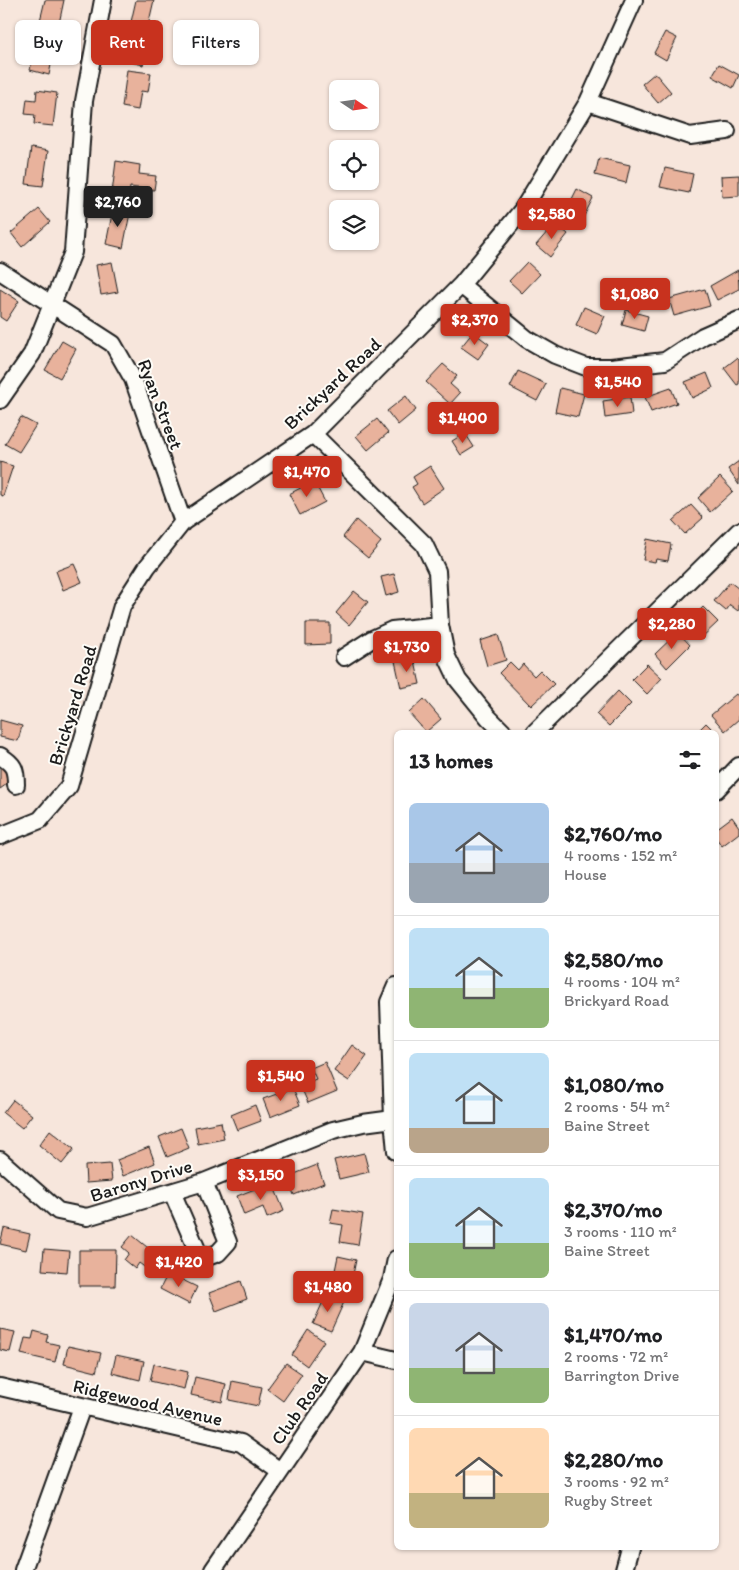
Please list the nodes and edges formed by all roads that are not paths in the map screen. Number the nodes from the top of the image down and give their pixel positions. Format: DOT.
graph roads {
  1 [pos="103,0"];
  2 [pos="634,0"];
  3 [pos="588,102"];
  4 [pos="727,131"];
  5 [pos="0,271"];
  6 [pos="461,285"];
  7 [pos="51,305"];
  8 [pos="739,320"];
  9 [pos="0,400"];
  10 [pos="313,434"];
  11 [pos="183,522"];
  12 [pos="739,531"];
  13 [pos="440,625"];
  14 [pos="344,657"];
  15 [pos="501,730"];
  16 [pos="537,730"];
  17 [pos="0,756"];
  18 [pos="739,766"];
  19 [pos="16,785"];
  20 [pos="719,787"];
  21 [pos="0,836"];
  22 [pos="394,991"];
  23 [pos="393,1119"];
  24 [pos="394,1130"];
  25 [pos="0,1161"];
  26 [pos="204,1182"];
  27 [pos="172,1192"];
  28 [pos="394,1269"];
  29 [pos="362,1352"];
  30 [pos="394,1360"];
  31 [pos="0,1387"];
  32 [pos="82,1407"];
  33 [pos="280,1471"];
  34 [pos="629,1550"];
  35 [pos="23,1570"];
  36 [pos="213,1570"];
  37 [pos="624,1570"];
  1 -- 7 [label="street"];
  2 -- 3 [label="street, Brickyard Road"];
  3 -- 4 [label="street"];
  3 -- 6 [label="street, Brickyard Road"];
  5 -- 7 [label="street, Ryan Street"];
  6 -- 8 [label="street"];
  6 -- 10 [label="street, Brickyard Road"];
  7 -- 9 [label="street"];
  7 -- 11 [label="street, Ryan Street"];
  10 -- 11 [label="street, Brickyard Road"];
  10 -- 13 [label="street"];
  11 -- 21 [label="street, Brickyard Road"];
  12 -- 16 [label="street"];
  13 -- 14 [label="street"];
  13 -- 15 [label="street"];
  17 -- 19 [label="street"];
  18 -- 20 [label="street"];
  22 -- 23 [label="street"];
  23 -- 24 [label="street"];
  23 -- 26 [label="street, Barony Drive"];
  25 -- 27 [label="street, Barony Drive"];
  26 -- 27 [label="street, Barony Drive"];
  26 -- 27 [label="street"];
  28 -- 29 [label="street, Club Road"];
  29 -- 30 [label="street"];
  29 -- 33 [label="street, Club Road"];
  31 -- 32 [label="street, Ridgewood Avenue"];
  32 -- 33 [label="street, Ridgewood Avenue"];
  32 -- 35 [label="street"];
  33 -- 36 [label="street, Club Road"];
  34 -- 37 [label="street"];
}
